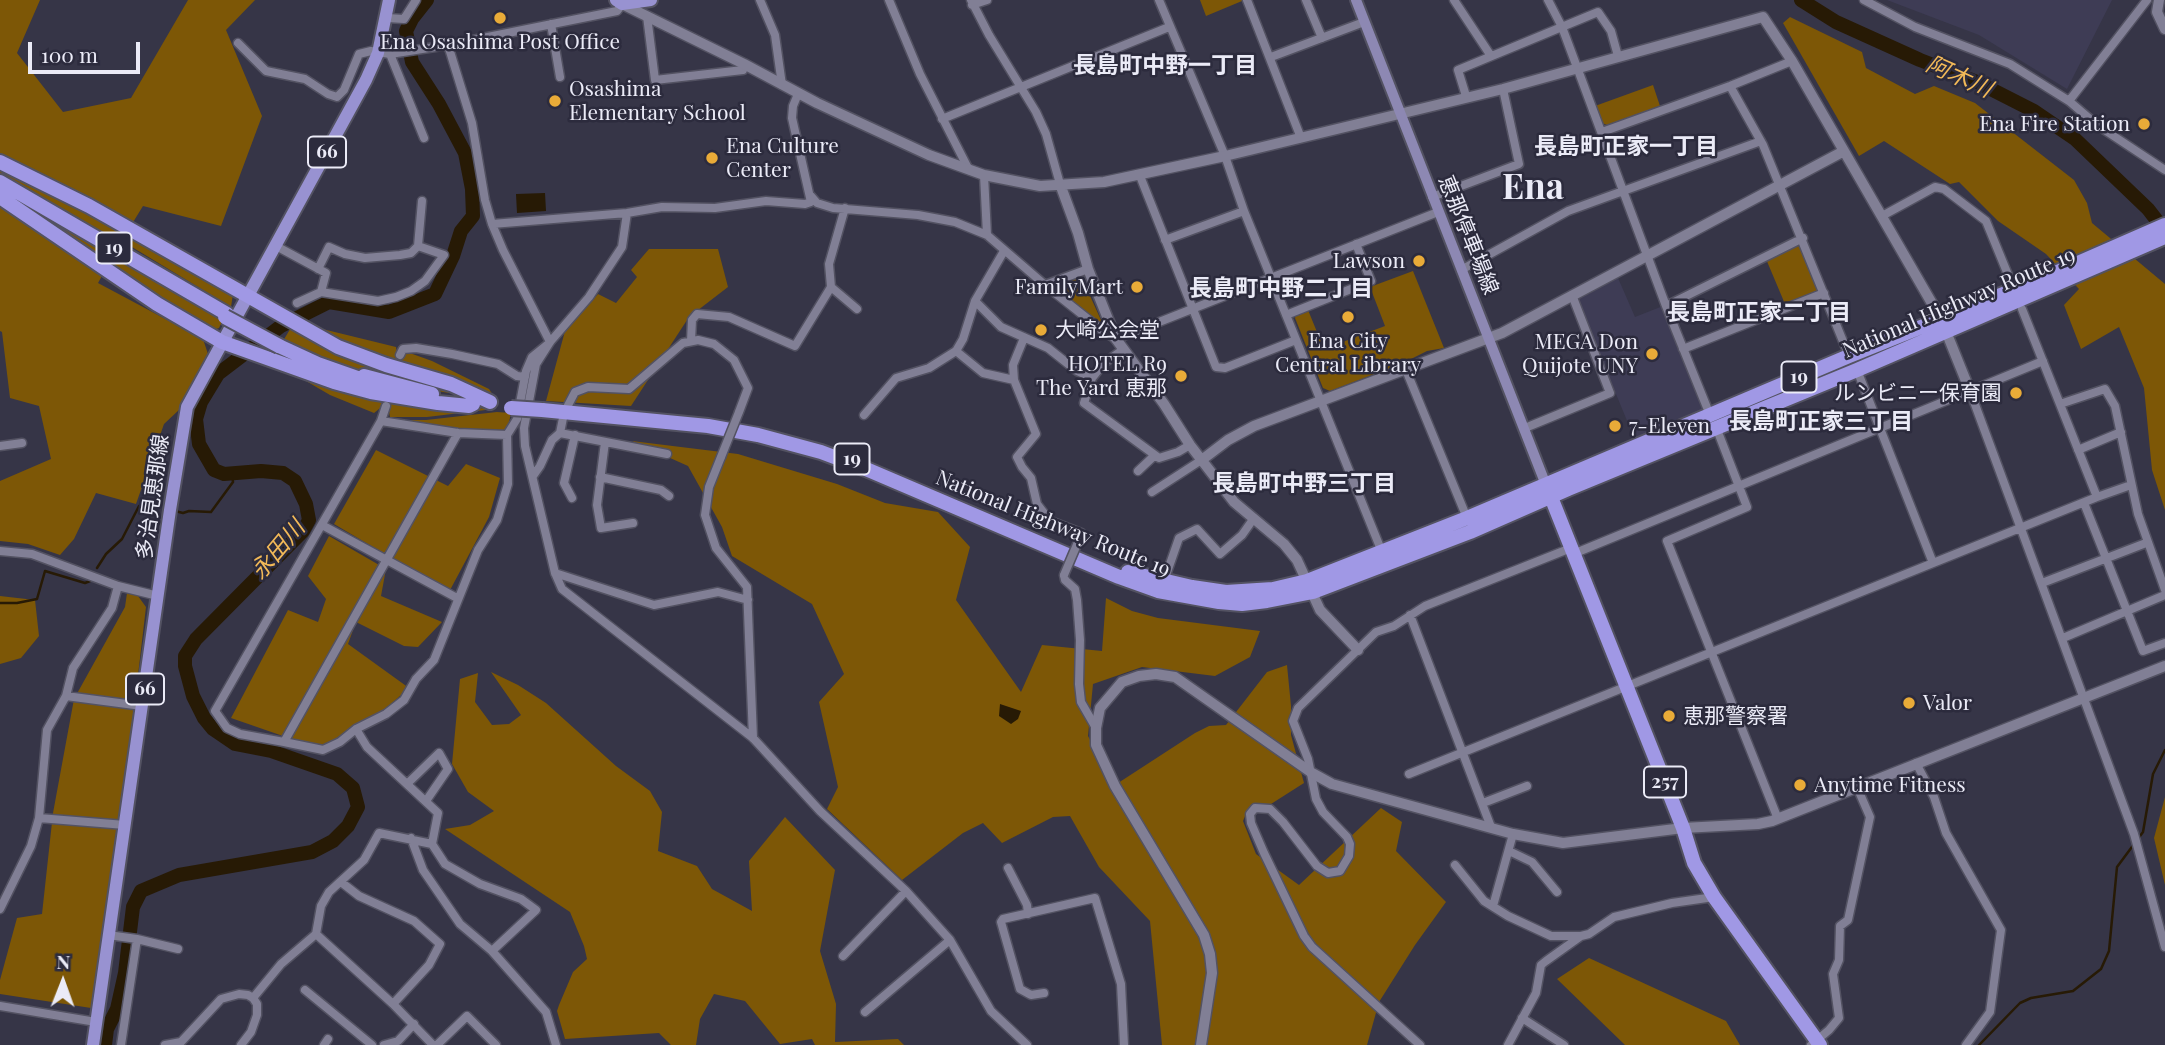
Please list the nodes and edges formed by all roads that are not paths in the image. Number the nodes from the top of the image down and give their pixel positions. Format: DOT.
graph roads {
  1 [pos="389,0"];
  2 [pos="416,0"];
  3 [pos="651,0"];
  4 [pos="760,0"];
  5 [pos="889,0"];
  6 [pos="988,0"];
  7 [pos="1159,0"];
  8 [pos="1247,0"];
  9 [pos="1306,0"];
  10 [pos="1356,0"];
  11 [pos="1454,0"];
  12 [pos="1548,0"];
  13 [pos="1864,0"];
  14 [pos="2147,0"];
  15 [pos="2159,0"];
  16 [pos="621,1"];
  17 [pos="972,3"];
  18 [pos="647,16"];
  19 [pos="387,18"];
  20 [pos="1364,22"];
  21 [pos="551,24"];
  22 [pos="1169,27"];
  23 [pos="1562,27"];
  24 [pos="2165,29"];
  25 [pos="1322,38"];
  26 [pos="237,44"];
  27 [pos="448,45"];
  28 [pos="384,54"];
  29 [pos="1491,56"];
  30 [pos="1618,56"];
  31 [pos="1271,57"];
  32 [pos="1792,61"];
  33 [pos="744,64"];
  34 [pos="1577,67"];
  35 [pos="560,77"];
  36 [pos="782,85"];
  37 [pos="1022,86"];
  38 [pos="1730,86"];
  39 [pos="1503,89"];
  40 [pos="798,94"];
  41 [pos="1466,96"];
  42 [pos="2069,102"];
  43 [pos="1400,115"];
  44 [pos="942,119"];
  45 [pos="1602,132"];
  46 [pos="424,138"];
  47 [pos="1301,138"];
  48 [pos="1761,141"];
  49 [pos="1844,151"];
  50 [pos="1225,156"];
  51 [pos="0,162"];
  52 [pos="969,170"];
  53 [pos="2165,170"];
  54 [pos="984,175"];
  55 [pos="1140,176"];
  56 [pos="0,184"];
  57 [pos="1060,184"];
  58 [pos="1780,184"];
  59 [pos="1625,192"];
  60 [pos="810,194"];
  61 [pos="0,197"];
  62 [pos="1432,197"];
  63 [pos="422,201"];
  64 [pos="845,208"];
  65 [pos="1244,211"];
  66 [pos="1438,212"];
  67 [pos="627,213"];
  68 [pos="1882,216"];
  69 [pos="492,224"];
  70 [pos="2165,225"];
  71 [pos="986,235"];
  72 [pos="2165,237"];
  73 [pos="1802,238"];
  74 [pos="1166,240"];
  75 [pos="1356,244"];
  76 [pos="276,246"];
  77 [pos="418,246"];
  78 [pos="1004,251"];
  79 [pos="1648,254"];
  80 [pos="318,269"];
  81 [pos="1087,269"];
  82 [pos="1461,270"];
  83 [pos="1271,277"];
  84 [pos="2056,279"];
  85 [pos="2011,282"];
  86 [pos="1045,285"];
  87 [pos="831,287"];
  88 [pos="321,292"];
  89 [pos="1824,293"];
  90 [pos="1572,295"];
  91 [pos="248,297"];
  92 [pos="975,301"];
  93 [pos="297,303"];
  94 [pos="1667,306"];
  95 [pos="1192,308"];
  96 [pos="857,309"];
  97 [pos="2022,309"];
  98 [pos="1286,315"];
  99 [pos="1944,325"];
  100 [pos="1024,338"];
  101 [pos="1116,339"];
  102 [pos="1488,339"];
  103 [pos="1296,340"];
  104 [pos="691,341"];
  105 [pos="222,342"];
  106 [pos="550,342"];
  107 [pos="280,345"];
  108 [pos="1124,349"];
  109 [pos="1683,349"];
  110 [pos="956,351"];
  111 [pos="400,355"];
  112 [pos="1849,356"];
  113 [pos="2043,361"];
  114 [pos="1406,370"];
  115 [pos="1857,370"];
  116 [pos="525,377"];
  117 [pos="1092,378"];
  118 [pos="1014,380"];
  119 [pos="1970,391"];
  120 [pos="1322,401"];
  121 [pos="490,402"];
  122 [pos="473,404"];
  123 [pos="2060,404"];
  124 [pos="386,405"];
  125 [pos="511,406"];
  126 [pos="565,411"];
  127 [pos="864,415"];
  128 [pos="381,421"];
  129 [pos="1713,421"];
  130 [pos="1880,427"];
  131 [pos="1525,428"];
  132 [pos="2121,432"];
  133 [pos="458,433"];
  134 [pos="560,433"];
  135 [pos="508,435"];
  136 [pos="575,435"];
  137 [pos="605,442"];
  138 [pos="22,443"];
  139 [pos="1190,445"];
  140 [pos="0,446"];
  141 [pos="2078,450"];
  142 [pos="667,454"];
  143 [pos="1155,455"];
  144 [pos="1203,458"];
  145 [pos="1138,471"];
  146 [pos="533,476"];
  147 [pos="600,477"];
  148 [pos="1738,485"];
  149 [pos="2131,485"];
  150 [pos="1548,491"];
  151 [pos="1152,492"];
  152 [pos="669,496"];
  153 [pos="2097,497"];
  154 [pos="572,498"];
  155 [pos="2084,503"];
  156 [pos="1254,518"];
  157 [pos="1467,518"];
  158 [pos="633,523"];
  159 [pos="322,525"];
  160 [pos="2022,527"];
  161 [pos="2146,542"];
  162 [pos="0,551"];
  163 [pos="1572,551"];
  164 [pos="1382,552"];
  165 [pos="2106,558"];
  166 [pos="388,559"];
  167 [pos="1933,564"];
  168 [pos="555,573"];
  169 [pos="1164,581"];
  170 [pos="2042,583"];
  171 [pos="118,586"];
  172 [pos="1310,587"];
  173 [pos="2165,590"];
  174 [pos="2165,595"];
  175 [pos="158,596"];
  176 [pos="457,598"];
  177 [pos="748,600"];
  178 [pos="2127,611"];
  179 [pos="1410,615"];
  180 [pos="2063,638"];
  181 [pos="2165,643"];
  182 [pos="1358,650"];
  183 [pos="1710,653"];
  184 [pos="2165,666"];
  185 [pos="1628,686"];
  186 [pos="66,696"];
  187 [pos="2085,697"];
  188 [pos="142,706"];
  189 [pos="1096,728"];
  190 [pos="356,729"];
  191 [pos="753,738"];
  192 [pos="284,742"];
  193 [pos="1464,752"];
  194 [pos="1916,764"];
  195 [pos="1312,773"];
  196 [pos="1409,774"];
  197 [pos="407,784"];
  198 [pos="1527,786"];
  199 [pos="1857,787"];
  200 [pos="426,801"];
  201 [pos="1483,803"];
  202 [pos="39,818"];
  203 [pos="1777,819"];
  204 [pos="125,825"];
  205 [pos="1491,827"];
  206 [pos="1684,828"];
  207 [pos="1513,834"];
  208 [pos="411,838"];
  209 [pos="432,844"];
  210 [pos="1510,851"];
  211 [pos="1455,865"];
  212 [pos="1009,869"];
  213 [pos="341,882"];
  214 [pos="906,891"];
  215 [pos="1557,892"];
  216 [pos="1714,897"];
  217 [pos="1493,906"];
  218 [pos="0,909"];
  219 [pos="1028,914"];
  220 [pos="316,934"];
  221 [pos="112,936"];
  222 [pos="1581,936"];
  223 [pos="135,939"];
  224 [pos="950,940"];
  225 [pos="2165,947"];
  226 [pos="178,949"];
  227 [pos="492,951"];
  228 [pos="843,956"];
  229 [pos="305,990"];
  230 [pos="1044,993"];
  231 [pos="253,998"];
  232 [pos="393,1004"];
  233 [pos="0,1006"];
  234 [pos="865,1012"];
  235 [pos="1522,1018"];
  236 [pos="96,1022"];
  237 [pos="414,1024"];
  238 [pos="180,1044"];
  239 [pos="1816,1044"];
  240 [pos="93,1045"];
  241 [pos="121,1045"];
  242 [pos="165,1045"];
  243 [pos="241,1045"];
  244 [pos="372,1045"];
  245 [pos="384,1045"];
  246 [pos="435,1045"];
  247 [pos="496,1045"];
  248 [pos="556,1045"];
  249 [pos="1027,1045"];
  250 [pos="1124,1045"];
  251 [pos="1201,1045"];
  252 [pos="1418,1045"];
  253 [pos="1508,1045"];
  254 [pos="1564,1045"];
  255 [pos="1966,1045"];
  1 -- 19 [label="main road, 多治見恵那線 / 66"];
  2 -- 19 [label="street"];
  3 -- 16 [label="main road"];
  4 -- 36 [label="street"];
  5 -- 44 [label="street"];
  6 -- 17 [label="street"];
  7 -- 22 [label="street"];
  8 -- 31 [label="street"];
  9 -- 25 [label="street"];
  10 -- 20 [label="main road, 恵那停車場線"];
  11 -- 29 [label="street"];
  12 -- 23 [label="street"];
  13 -- 42 [label="street"];
  14 -- 42 [label="street"];
  15 -- 24 [label="street"];
  16 -- 18 [label="street"];
  16 -- 21 [label="street"];
  17 -- 37 [label="street"];
  18 -- 33 [label="street"];
  18 -- 33 [label="street"];
  19 -- 28 [label="main road, 多治見恵那線 / 66"];
  20 -- 25 [label="street"];
  20 -- 43 [label="main road, 恵那停車場線"];
  21 -- 27 [label="street"];
  21 -- 35 [label="street"];
  22 -- 37 [label="street"];
  22 -- 50 [label="street"];
  23 -- 29 [label="street"];
  23 -- 30 [label="street"];
  23 -- 34 [label="street"];
  25 -- 31 [label="street"];
  26 -- 28 [label="street"];
  27 -- 28 [label="street"];
  27 -- 69 [label="street"];
  28 -- 46 [label="street"];
  28 -- 76 [label="main road, 多治見恵那線 / 66"];
  29 -- 41 [label="street"];
  30 -- 32 [label="street"];
  30 -- 34 [label="street"];
  31 -- 47 [label="street"];
  32 -- 38 [label="street"];
  32 -- 49 [label="street"];
  33 -- 36 [label="street"];
  34 -- 39 [label="street"];
  34 -- 45 [label="street"];
  36 -- 40 [label="street"];
  37 -- 44 [label="street"];
  37 -- 57 [label="street"];
  38 -- 45 [label="street"];
  38 -- 48 [label="street"];
  39 -- 41 [label="street"];
  39 -- 62 [label="street"];
  40 -- 52 [label="street"];
  40 -- 60 [label="street"];
  41 -- 43 [label="street"];
  42 -- 53 [label="street"];
  43 -- 47 [label="street"];
  43 -- 62 [label="main road, 恵那停車場線"];
  44 -- 52 [label="street"];
  45 -- 59 [label="street"];
  47 -- 50 [label="street"];
  48 -- 58 [label="street"];
  48 -- 59 [label="street"];
  49 -- 58 [label="street"];
  49 -- 68 [label="street"];
  50 -- 55 [label="street"];
  50 -- 65 [label="street"];
  51 -- 91 [label="highway"];
  52 -- 54 [label="street"];
  54 -- 57 [label="street"];
  54 -- 71 [label="street"];
  55 -- 57 [label="street"];
  55 -- 74 [label="street"];
  56 -- 107 [label="highway, National Highway Route 19 / 19, bridge"];
  57 -- 81 [label="street"];
  58 -- 73 [label="street"];
  58 -- 79 [label="street"];
  59 -- 79 [label="street"];
  59 -- 82 [label="street"];
  60 -- 64 [label="street"];
  60 -- 67 [label="street"];
  61 -- 105 [label="highway"];
  62 -- 66 [label="main road, 恵那停車場線"];
  63 -- 77 [label="street"];
  64 -- 71 [label="street"];
  64 -- 87 [label="street"];
  65 -- 74 [label="street"];
  65 -- 83 [label="street"];
  66 -- 75 [label="street"];
  66 -- 82 [label="main road, 恵那停車場線"];
  67 -- 69 [label="street"];
  67 -- 106 [label="street"];
  68 -- 85 [label="street"];
  68 -- 99 [label="street"];
  69 -- 106 [label="street"];
  70 -- 84 [label="highway, National Highway Route 19 / 19"];
  71 -- 78 [label="street"];
  72 -- 84 [label="highway, National Highway Route 19 / 19"];
  73 -- 89 [label="street"];
  73 -- 94 [label="street"];
  74 -- 95 [label="street"];
  75 -- 83 [label="street"];
  75 -- 98 [label="street"];
  76 -- 80 [label="street"];
  76 -- 91 [label="main road, 多治見恵那線 / 66"];
  77 -- 80 [label="street"];
  77 -- 88 [label="street"];
  78 -- 86 [label="street"];
  78 -- 92 [label="street"];
  79 -- 90 [label="street"];
  79 -- 94 [label="street"];
  80 -- 88 [label="street"];
  81 -- 86 [label="street"];
  81 -- 101 [label="street"];
  82 -- 102 [label="main road, 恵那停車場線"];
  83 -- 95 [label="street"];
  83 -- 98 [label="street"];
  84 -- 99 [label="highway, National Highway Route 19 / 19"];
  86 -- 101 [label="street"];
  87 -- 96 [label="street"];
  87 -- 104 [label="street"];
  88 -- 93 [label="street"];
  89 -- 109 [label="street"];
  89 -- 112 [label="street"];
  90 -- 102 [label="street"];
  90 -- 131 [label="street"];
  91 -- 105 [label="main road, 多治見恵那線 / 66"];
  91 -- 121 [label="highway"];
  92 -- 100 [label="street"];
  92 -- 110 [label="street"];
  94 -- 109 [label="street"];
  95 -- 101 [label="street"];
  95 -- 103 [label="street"];
  97 -- 113 [label="street"];
  98 -- 103 [label="street"];
  99 -- 112 [label="highway, National Highway Route 19 / 19"];
  99 -- 115 [label="highway, National Highway Route 19 / 19"];
  99 -- 119 [label="street"];
  100 -- 117 [label="street"];
  100 -- 118 [label="street"];
  101 -- 108 [label="street"];
  102 -- 114 [label="street"];
  102 -- 131 [label="main road, 恵那停車場線"];
  103 -- 120 [label="street"];
  104 -- 126 [label="street"];
  104 -- 177 [label="street, bridge"];
  105 -- 122 [label="highway"];
  105 -- 175 [label="main road, 多治見恵那線 / 66"];
  106 -- 116 [label="street"];
  106 -- 146 [label="street"];
  107 -- 121 [label="highway, National Highway Route 19 / 19"];
  107 -- 122 [label="highway, National Highway Route 19 / 19"];
  108 -- 117 [label="street"];
  108 -- 139 [label="street"];
  109 -- 129 [label="street"];
  110 -- 118 [label="street"];
  110 -- 127 [label="street"];
  111 -- 116 [label="street"];
  112 -- 129 [label="highway, National Highway Route 19 / 19"];
  113 -- 119 [label="street"];
  113 -- 123 [label="street"];
  114 -- 120 [label="street"];
  114 -- 157 [label="street"];
  115 -- 129 [label="highway, National Highway Route 19 / 19"];
  115 -- 130 [label="street"];
  116 -- 135 [label="street"];
  117 -- 143 [label="street"];
  118 -- 189 [label="street, bridge"];
  119 -- 130 [label="street"];
  119 -- 160 [label="street"];
  120 -- 144 [label="street"];
  120 -- 164 [label="street"];
  121 -- 125 [label="highway, National Highway Route 19 / 19"];
  122 -- 125 [label="highway, National Highway Route 19 / 19"];
  123 -- 132 [label="street"];
  123 -- 141 [label="street"];
  124 -- 128 [label="street"];
  125 -- 126 [label="highway, National Highway Route 19 / 19, bridge"];
  126 -- 134 [label="street"];
  126 -- 169 [label="highway, National Highway Route 19 / 19"];
  126 -- 172 [label="highway, National Highway Route 19 / 19"];
  128 -- 133 [label="street"];
  128 -- 159 [label="street"];
  129 -- 148 [label="street"];
  129 -- 150 [label="highway, National Highway Route 19 / 19"];
  130 -- 148 [label="street"];
  130 -- 167 [label="street"];
  131 -- 150 [label="main road, 恵那停車場線"];
  132 -- 141 [label="street"];
  132 -- 149 [label="street"];
  133 -- 135 [label="street"];
  133 -- 166 [label="street"];
  134 -- 136 [label="street"];
  134 -- 146 [label="street"];
  135 -- 176 [label="street"];
  136 -- 137 [label="street"];
  136 -- 154 [label="street"];
  137 -- 142 [label="street"];
  137 -- 147 [label="street"];
  138 -- 140 [label="street"];
  139 -- 143 [label="street"];
  139 -- 144 [label="street"];
  141 -- 153 [label="street"];
  143 -- 145 [label="street"];
  144 -- 151 [label="street"];
  144 -- 156 [label="street"];
  146 -- 168 [label="street"];
  147 -- 152 [label="street"];
  147 -- 158 [label="street"];
  148 -- 163 [label="street"];
  148 -- 183 [label="street"];
  149 -- 153 [label="street"];
  149 -- 161 [label="street"];
  150 -- 157 [label="highway, National Highway Route 19 / 19"];
  150 -- 163 [label="highway, 257"];
  150 -- 172 [label="highway, National Highway Route 19 / 19"];
  153 -- 155 [label="street"];
  155 -- 160 [label="street"];
  155 -- 165 [label="street"];
  156 -- 169 [label="street"];
  156 -- 172 [label="street"];
  157 -- 164 [label="highway, National Highway Route 19 / 19"];
  159 -- 166 [label="street"];
  159 -- 192 [label="street"];
  160 -- 167 [label="street"];
  160 -- 170 [label="street"];
  161 -- 165 [label="street"];
  161 -- 173 [label="street"];
  162 -- 171 [label="street"];
  163 -- 179 [label="street"];
  163 -- 185 [label="highway, 257"];
  164 -- 172 [label="highway, National Highway Route 19 / 19"];
  165 -- 170 [label="street"];
  165 -- 178 [label="street"];
  166 -- 176 [label="street"];
  166 -- 192 [label="street"];
  167 -- 183 [label="street"];
  168 -- 177 [label="street"];
  168 -- 191 [label="street"];
  169 -- 172 [label="highway, National Highway Route 19 / 19"];
  170 -- 180 [label="street"];
  171 -- 175 [label="street"];
  171 -- 186 [label="street"];
  172 -- 182 [label="street"];
  174 -- 178 [label="street"];
  175 -- 188 [label="main road, 多治見恵那線 / 66"];
  176 -- 190 [label="street"];
  177 -- 191 [label="street"];
  178 -- 180 [label="street"];
  178 -- 181 [label="street"];
  179 -- 182 [label="street"];
  179 -- 193 [label="street"];
  180 -- 187 [label="street"];
  182 -- 195 [label="street"];
  183 -- 185 [label="street"];
  183 -- 203 [label="street"];
  184 -- 187 [label="street"];
  185 -- 193 [label="street"];
  185 -- 206 [label="highway, 257"];
  186 -- 188 [label="street"];
  186 -- 202 [label="street"];
  187 -- 194 [label="street"];
  187 -- 225 [label="street"];
  188 -- 204 [label="main road, 多治見恵那線 / 66"];
  189 -- 195 [label="street"];
  189 -- 251 [label="street"];
  190 -- 192 [label="street"];
  190 -- 197 [label="street"];
  191 -- 214 [label="street"];
  193 -- 196 [label="street"];
  193 -- 201 [label="street"];
  194 -- 199 [label="street"];
  194 -- 255 [label="street"];
  195 -- 205 [label="street"];
  195 -- 252 [label="street"];
  197 -- 200 [label="street"];
  197 -- 200 [label="street"];
  198 -- 201 [label="street"];
  199 -- 203 [label="street"];
  199 -- 239 [label="street"];
  200 -- 209 [label="street"];
  201 -- 205 [label="street"];
  202 -- 204 [label="street"];
  202 -- 218 [label="street"];
  203 -- 206 [label="street"];
  204 -- 221 [label="main road, 多治見恵那線 / 66"];
  205 -- 207 [label="street"];
  206 -- 207 [label="street"];
  206 -- 216 [label="highway, 257"];
  207 -- 210 [label="street"];
  208 -- 209 [label="street"];
  208 -- 213 [label="street"];
  208 -- 227 [label="street"];
  209 -- 227 [label="street"];
  210 -- 215 [label="street"];
  210 -- 217 [label="street"];
  211 -- 217 [label="street"];
  212 -- 219 [label="street"];
  213 -- 220 [label="street"];
  213 -- 232 [label="street"];
  214 -- 224 [label="street"];
  214 -- 228 [label="street"];
  216 -- 222 [label="street"];
  216 -- 239 [label="highway, 257"];
  217 -- 222 [label="street"];
  219 -- 230 [label="street"];
  219 -- 250 [label="street"];
  220 -- 231 [label="street"];
  220 -- 232 [label="street"];
  221 -- 223 [label="street"];
  221 -- 236 [label="main road, 多治見恵那線 / 66"];
  222 -- 235 [label="street"];
  223 -- 226 [label="street"];
  223 -- 241 [label="street"];
  224 -- 234 [label="street"];
  224 -- 249 [label="street"];
  227 -- 248 [label="street"];
  229 -- 244 [label="street"];
  231 -- 238 [label="street"];
  231 -- 243 [label="street"];
  232 -- 237 [label="street"];
  233 -- 236 [label="street"];
  235 -- 253 [label="street"];
  235 -- 254 [label="street"];
  236 -- 240 [label="main road, 多治見恵那線 / 66"];
  237 -- 245 [label="street"];
  237 -- 246 [label="street"];
  238 -- 242 [label="street"];
  246 -- 247 [label="street"];
}
